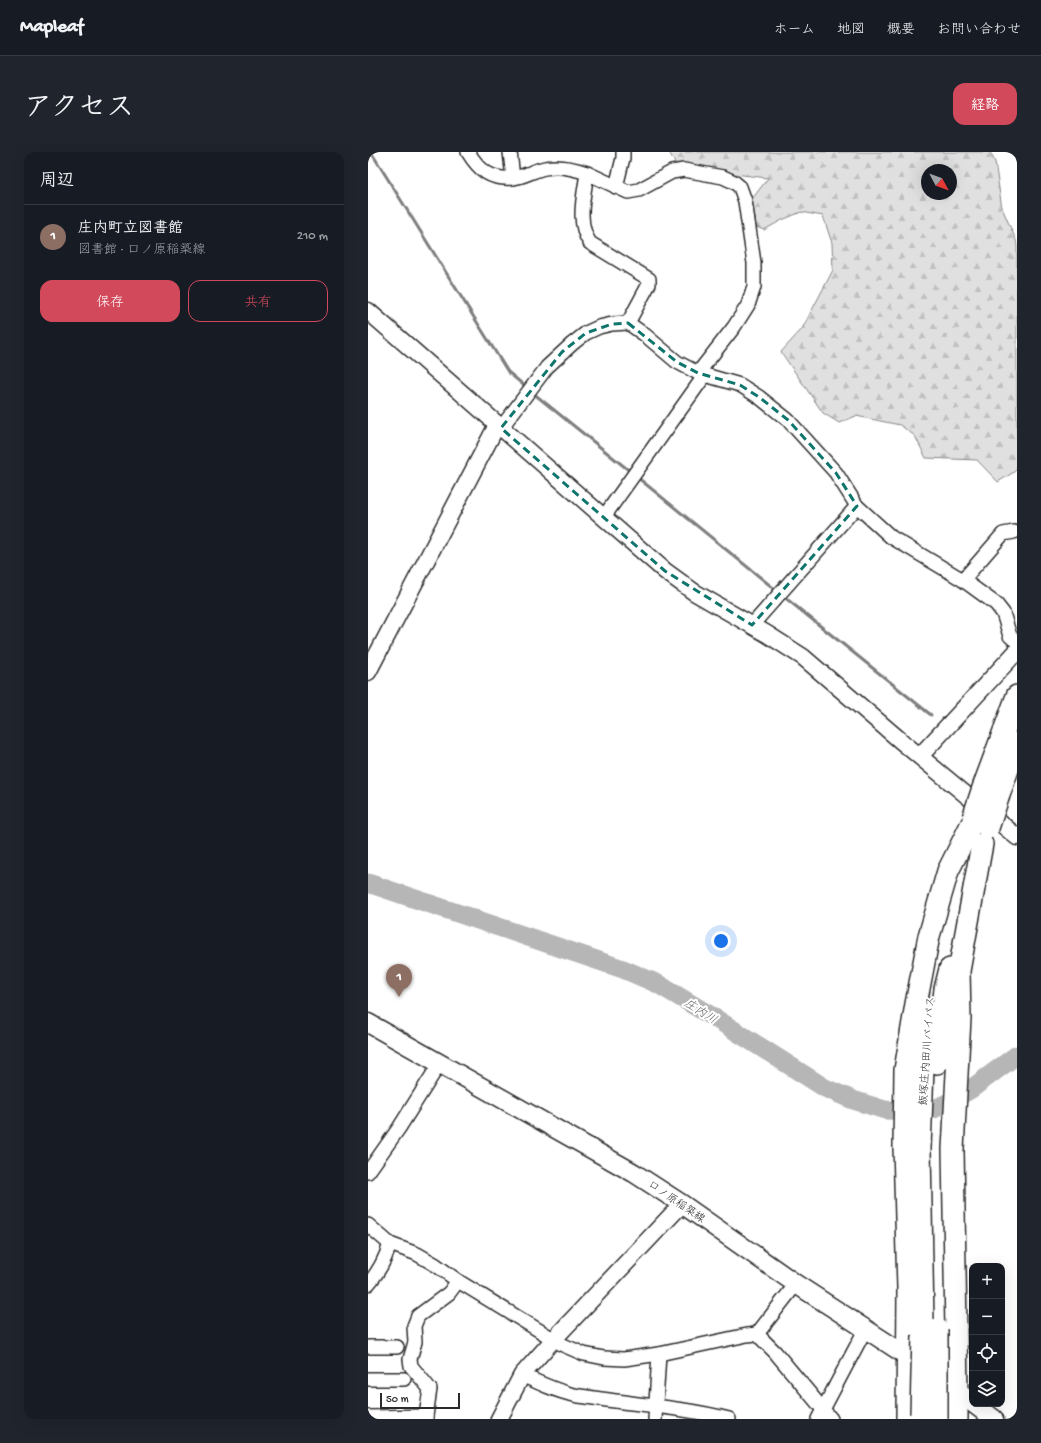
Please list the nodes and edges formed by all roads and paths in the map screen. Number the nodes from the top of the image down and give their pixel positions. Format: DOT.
graph roads {
  1 [pos="468,152"];
  2 [pos="510,152"];
  3 [pos="623,152"];
  4 [pos="587,173"];
  5 [pos="513,178"];
  6 [pos="616,187"];
  7 [pos="368,311"];
  8 [pos="628,323"];
  9 [pos="702,374"];
  10 [pos="499,427"];
  11 [pos="857,506"];
  12 [pos="603,518"];
  13 [pos="1014,532"];
  14 [pos="963,580"];
  15 [pos="752,625"];
  16 [pos="1017,642"];
  17 [pos="1017,651"];
  18 [pos="368,672"];
  19 [pos="1017,696"];
  20 [pos="1017,743"];
  21 [pos="920,756"];
  22 [pos="991,790"];
  23 [pos="978,829"];
  24 [pos="1017,838"];
  25 [pos="368,1023"];
  26 [pos="440,1063"];
  27 [pos="930,1069"];
  28 [pos="928,1148"];
  29 [pos="368,1172"];
  30 [pos="682,1204"];
  31 [pos="368,1225"];
  32 [pos="390,1244"];
  33 [pos="458,1281"];
  34 [pos="368,1284"];
  35 [pos="796,1284"];
  36 [pos="866,1330"];
  37 [pos="757,1334"];
  38 [pos="554,1339"];
  39 [pos="368,1347"];
  40 [pos="397,1347"];
  41 [pos="659,1354"];
  42 [pos="907,1356"];
  43 [pos="522,1375"];
  44 [pos="368,1379"];
  45 [pos="404,1379"];
  46 [pos="968,1399"];
  47 [pos="656,1405"];
  48 [pos="368,1416"];
  49 [pos="824,1416"];
  50 [pos="426,1418"];
  51 [pos="922,1418"];
  52 [pos="499,1419"];
  53 [pos="655,1419"];
  54 [pos="729,1419"];
  55 [pos="957,1419"];
  56 [pos="994,1419"];
  1 -- 5 [label="street"];
  2 -- 5 [label="street"];
  3 -- 6 [label="street"];
  4 -- 5 [label="street"];
  4 -- 6 [label="street"];
  4 -- 8 [label="street"];
  6 -- 9 [label="street"];
  7 -- 10 [label="street"];
  8 -- 9 [label="street"];
  8 -- 10 [label="street"];
  9 -- 11 [label="street"];
  9 -- 12 [label="street"];
  10 -- 12 [label="street"];
  10 -- 18 [label="street"];
  11 -- 14 [label="street"];
  11 -- 15 [label="street"];
  12 -- 15 [label="street"];
  13 -- 14 [label="street"];
  14 -- 16 [label="street"];
  15 -- 21 [label="street"];
  17 -- 21 [label="street"];
  19 -- 22 [label="highway, 飯塚庄内田川バイパス"];
  20 -- 22 [label="highway, 飯塚庄内田川バイパス"];
  21 -- 24 [label="street"];
  22 -- 23 [label="highway, 飯塚庄内田川バイパス, bridge"];
  23 -- 27 [label="highway, 飯塚庄内田川バイパス"];
  23 -- 27 [label="highway"];
  25 -- 26 [label="main road, 口ノ原稲築線"];
  26 -- 29 [label="street"];
  26 -- 30 [label="main road, 口ノ原稲築線"];
  27 -- 28 [label="highway"];
  27 -- 28 [label="highway"];
  28 -- 42 [label="highway"];
  28 -- 46 [label="highway"];
  28 -- 51 [label="highway, bridge"];
  30 -- 35 [label="main road, 口ノ原稲築線"];
  30 -- 38 [label="street"];
  31 -- 32 [label="street"];
  32 -- 33 [label="street"];
  32 -- 34 [label="street"];
  33 -- 38 [label="street"];
  33 -- 50 [label="street"];
  35 -- 36 [label="main road, 口ノ原稲築線"];
  35 -- 37 [label="street"];
  36 -- 42 [label="main road, 口ノ原稲築線"];
  36 -- 49 [label="street"];
  37 -- 41 [label="street"];
  37 -- 49 [label="street"];
  38 -- 41 [label="street"];
  38 -- 43 [label="street"];
  39 -- 40 [label="street"];
  41 -- 47 [label="street"];
  42 -- 46 [label="main road, 口ノ原稲築線"];
  42 -- 51 [label="highway"];
  43 -- 47 [label="street"];
  43 -- 52 [label="street"];
  44 -- 45 [label="street"];
  46 -- 55 [label="highway"];
  46 -- 56 [label="main road, 口ノ原稲築線"];
  47 -- 53 [label="street"];
  47 -- 54 [label="street"];
  48 -- 50 [label="street"];
}
